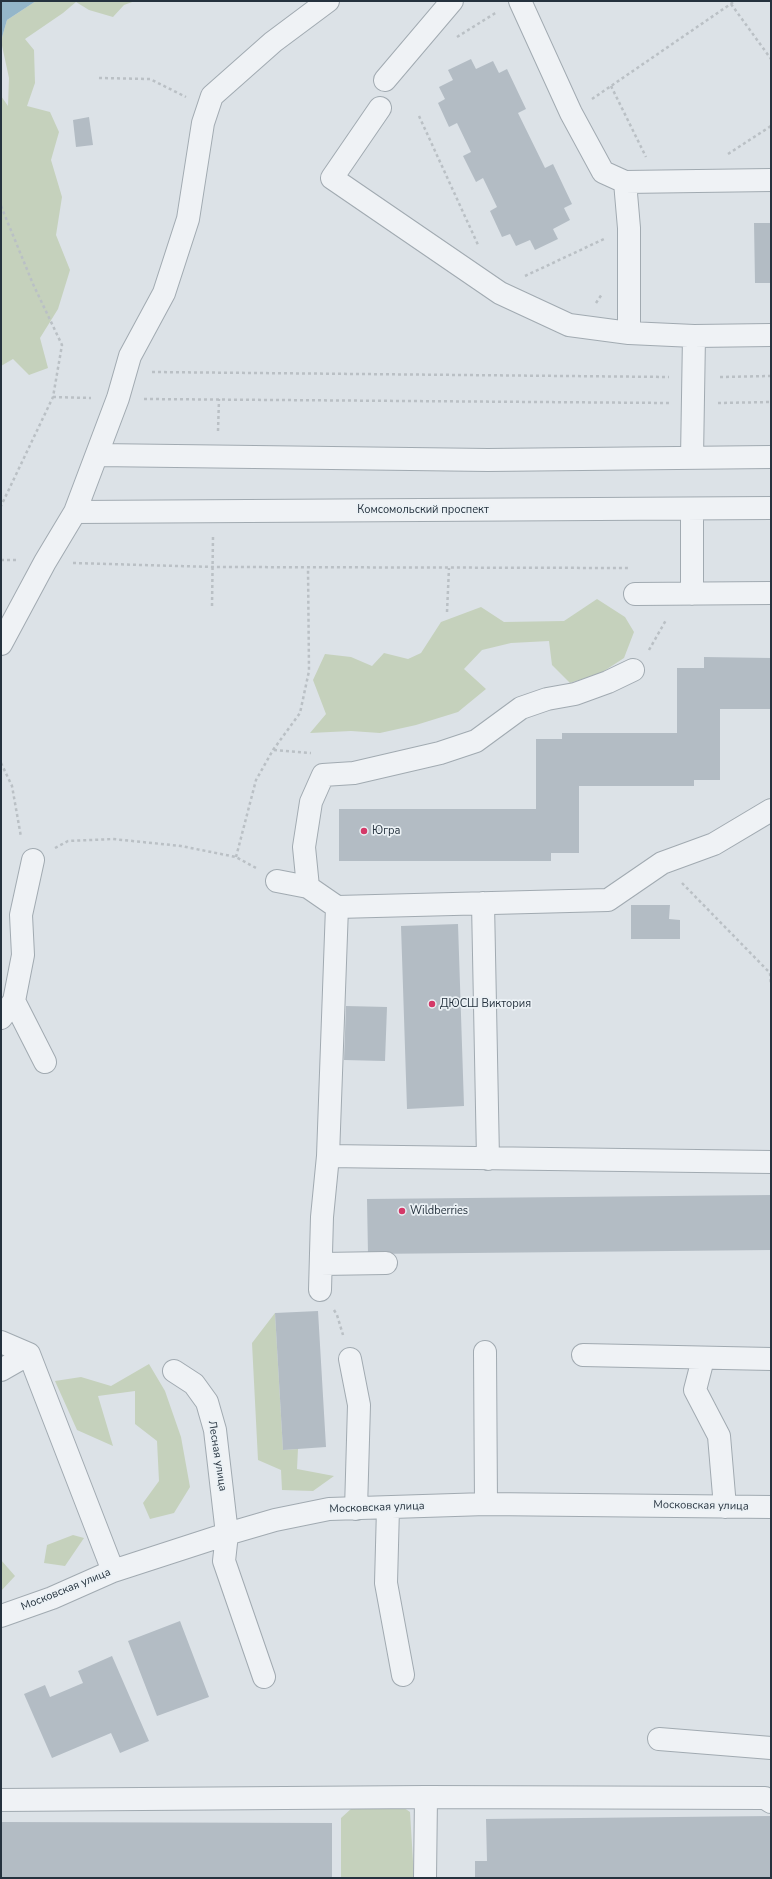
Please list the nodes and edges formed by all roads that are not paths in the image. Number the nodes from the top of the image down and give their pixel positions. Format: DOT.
graph roads {
  1 [pos="328,1"];
  2 [pos="452,1"];
  3 [pos="520,1"];
  4 [pos="384,80"];
  5 [pos="380,108"];
  6 [pos="771,180"];
  7 [pos="625,182"];
  8 [pos="629,333"];
  9 [pos="771,335"];
  10 [pos="694,336"];
  11 [pos="98,455"];
  12 [pos="692,458"];
  13 [pos="771,458"];
  14 [pos="771,508"];
  15 [pos="692,509"];
  16 [pos="75,512"];
  17 [pos="771,593"];
  18 [pos="635,594"];
  19 [pos="692,594"];
  20 [pos="1,644"];
  21 [pos="633,670"];
  22 [pos="771,810"];
  23 [pos="33,860"];
  24 [pos="277,881"];
  25 [pos="308,887"];
  26 [pos="483,903"];
  27 [pos="337,907"];
  28 [pos="7,1010"];
  29 [pos="45,1062"];
  30 [pos="328,1156"];
  31 [pos="488,1158"];
  32 [pos="771,1162"];
  33 [pos="386,1263"];
  34 [pos="321,1264"];
  35 [pos="320,1290"];
  36 [pos="1,1342"];
  37 [pos="485,1352"];
  38 [pos="28,1354"];
  39 [pos="583,1355"];
  40 [pos="350,1359"];
  41 [pos="703,1359"];
  42 [pos="771,1359"];
  43 [pos="1,1370"];
  44 [pos="174,1371"];
  45 [pos="486,1504"];
  46 [pos="725,1507"];
  47 [pos="771,1507"];
  48 [pos="388,1508"];
  49 [pos="356,1509"];
  50 [pos="228,1534"];
  51 [pos="113,1571"];
  52 [pos="1,1616"];
  53 [pos="403,1675"];
  54 [pos="264,1677"];
  55 [pos="659,1739"];
  56 [pos="771,1748"];
  57 [pos="426,1797"];
  58 [pos="1,1800"];
  59 [pos="771,1802"];
  60 [pos="425,1878"];
  1 -- 11 [label="street"];
  2 -- 4 [label="street"];
  3 -- 7 [label="street"];
  5 -- 8 [label="street"];
  6 -- 7 [label="street"];
  7 -- 8 [label="street"];
  8 -- 10 [label="street"];
  9 -- 10 [label="street"];
  10 -- 12 [label="street"];
  11 -- 12 [label="street"];
  11 -- 16 [label="street"];
  12 -- 13 [label="street"];
  14 -- 15 [label="street, Комсомольский проспект"];
  15 -- 16 [label="street, Комсомольский проспект"];
  15 -- 19 [label="street"];
  16 -- 20 [label="street"];
  17 -- 19 [label="street"];
  18 -- 19 [label="street"];
  21 -- 25 [label="street"];
  22 -- 26 [label="street"];
  23 -- 28 [label="street"];
  24 -- 25 [label="street"];
  25 -- 27 [label="street"];
  26 -- 27 [label="street"];
  26 -- 31 [label="street"];
  27 -- 30 [label="street"];
  28 -- 29 [label="street"];
  30 -- 31 [label="street"];
  30 -- 34 [label="street"];
  31 -- 32 [label="street"];
  33 -- 34 [label="street"];
  34 -- 35 [label="street"];
  36 -- 38 [label="street"];
  37 -- 45 [label="street"];
  38 -- 43 [label="street"];
  38 -- 51 [label="street"];
  39 -- 41 [label="street"];
  40 -- 49 [label="street"];
  41 -- 42 [label="street"];
  41 -- 46 [label="street"];
  44 -- 50 [label="street, Лесная улица"];
  45 -- 46 [label="street, Московская улица"];
  45 -- 48 [label="street, Московская улица"];
  46 -- 47 [label="street, Московская улица"];
  48 -- 49 [label="street, Московская улица"];
  48 -- 53 [label="street"];
  49 -- 50 [label="street, Московская улица"];
  50 -- 51 [label="street, Московская улица"];
  50 -- 54 [label="street, Лесная улица"];
  51 -- 52 [label="street, Московская улица"];
  55 -- 56 [label="street"];
  57 -- 58 [label="street"];
  57 -- 59 [label="street"];
  57 -- 60 [label="street"];
}
